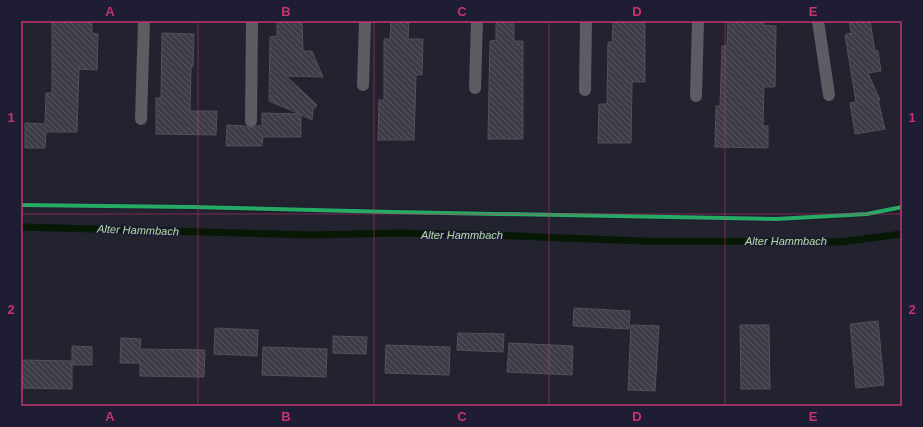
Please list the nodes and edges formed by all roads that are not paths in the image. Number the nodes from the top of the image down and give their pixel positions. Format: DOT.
graph roads {
  1 [pos="144,21"];
  2 [pos="252,21"];
  3 [pos="365,21"];
  4 [pos="477,21"];
  5 [pos="586,21"];
  6 [pos="698,21"];
  7 [pos="818,21"];
  8 [pos="363,85"];
  9 [pos="475,88"];
  10 [pos="585,90"];
  11 [pos="829,95"];
  12 [pos="696,96"];
  13 [pos="141,119"];
  14 [pos="251,122"];
  1 -- 13 [label="lane"];
  2 -- 14 [label="lane"];
  3 -- 8 [label="lane"];
  4 -- 9 [label="lane"];
  5 -- 10 [label="lane"];
  6 -- 12 [label="lane"];
  7 -- 11 [label="lane"];
}
